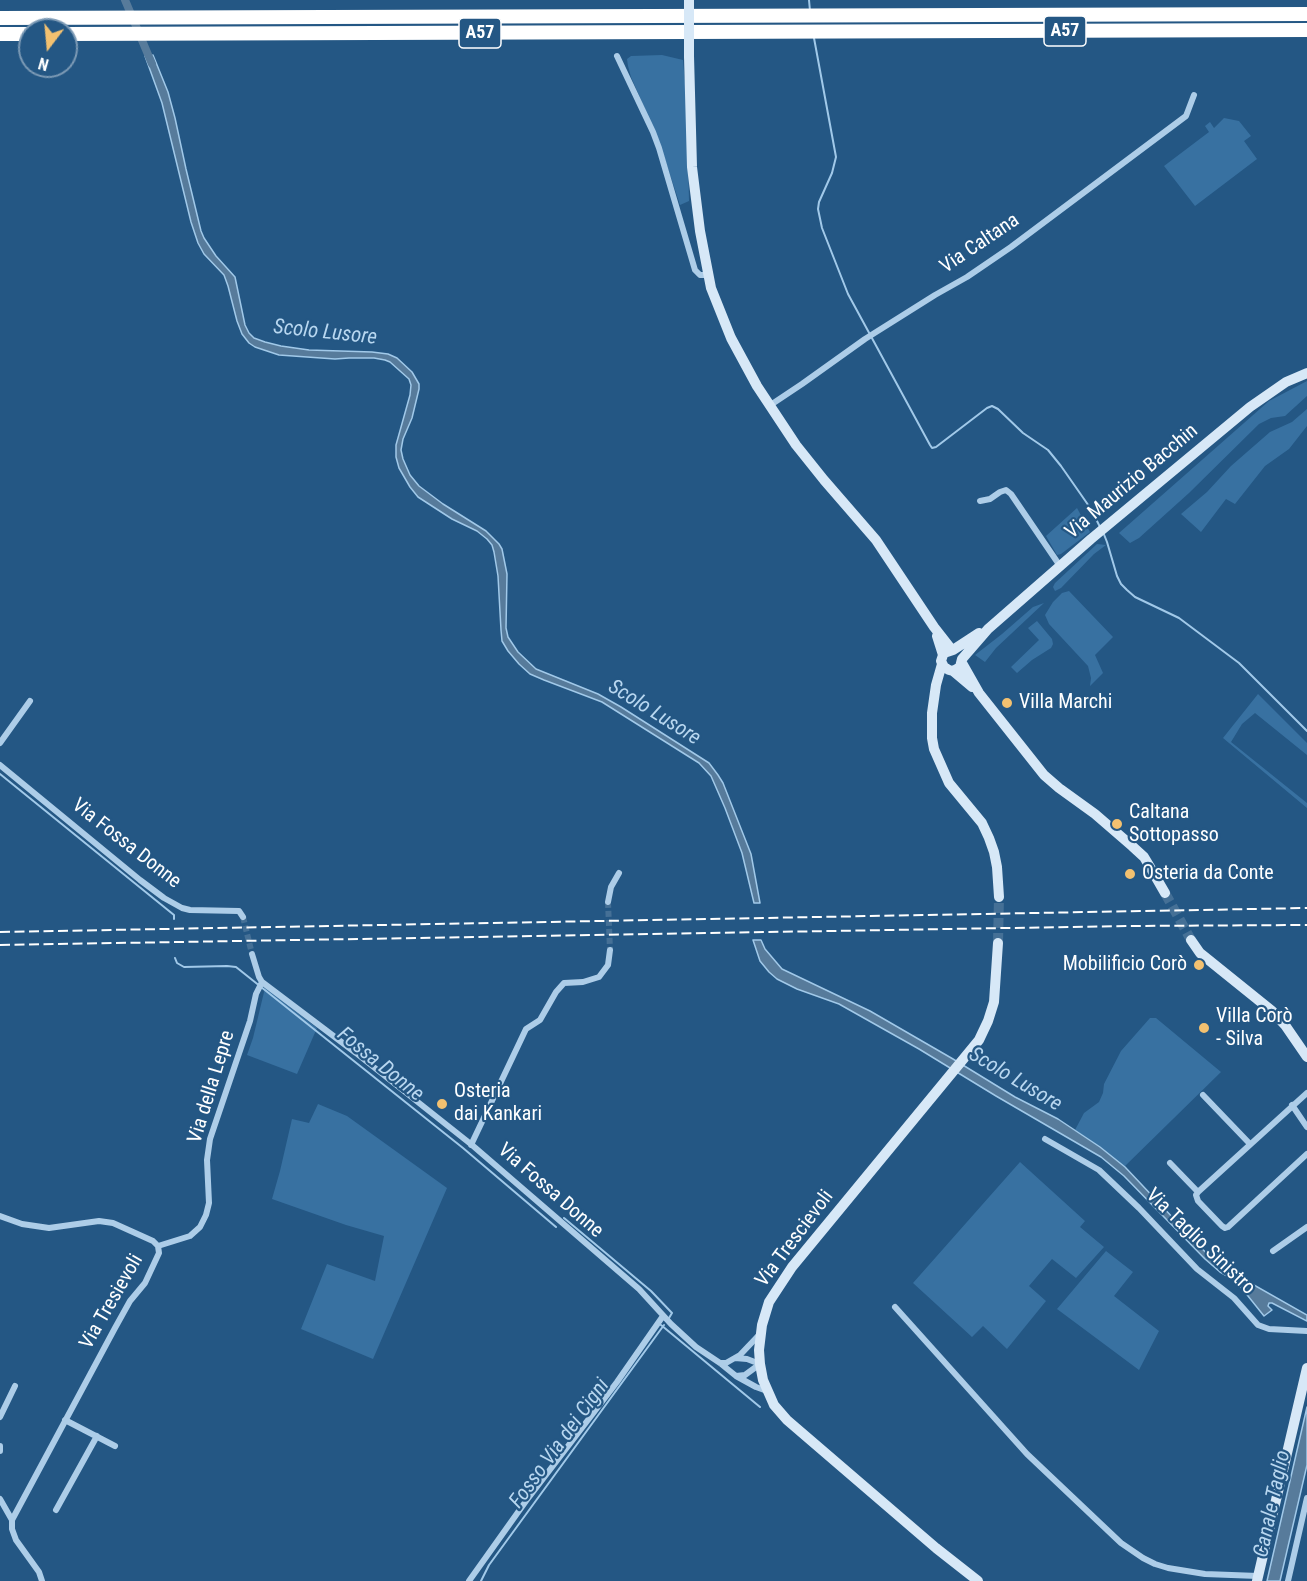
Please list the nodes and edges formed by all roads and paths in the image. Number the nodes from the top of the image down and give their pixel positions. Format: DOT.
graph roads {
  1 [pos="689,0"];
  2 [pos="1307,14"];
  3 [pos="0,18"];
  4 [pos="1307,30"];
  5 [pos="0,34"];
  6 [pos="18,34"];
  7 [pos="78,34"];
  8 [pos="617,56"];
  9 [pos="1194,94"];
  10 [pos="707,274"];
  11 [pos="1307,373"];
  12 [pos="769,406"];
  13 [pos="980,501"];
  14 [pos="1060,566"];
  15 [pos="988,629"];
  16 [pos="948,655"];
  17 [pos="962,661"];
  18 [pos="953,671"];
  19 [pos="979,693"];
  20 [pos="935,696"];
  21 [pos="30,701"];
  22 [pos="0,743"];
  23 [pos="0,765"];
  24 [pos="619,873"];
  25 [pos="1165,893"];
  26 [pos="999,897"];
  27 [pos="608,902"];
  28 [pos="243,917"];
  29 [pos="1191,940"];
  30 [pos="998,943"];
  31 [pos="610,950"];
  32 [pos="252,954"];
  33 [pos="261,984"];
  34 [pos="1307,1057"];
  35 [pos="1307,1093"];
  36 [pos="1203,1095"];
  37 [pos="1292,1105"];
  38 [pos="1307,1127"];
  39 [pos="1045,1139"];
  40 [pos="1250,1144"];
  41 [pos="471,1145"];
  42 [pos="1307,1154"];
  43 [pos="1170,1163"];
  44 [pos="1198,1192"];
  45 [pos="0,1216"];
  46 [pos="1307,1227"];
  47 [pos="158,1246"];
  48 [pos="1273,1251"];
  49 [pos="895,1307"];
  50 [pos="663,1316"];
  51 [pos="1307,1331"];
  52 [pos="760,1335"];
  53 [pos="735,1358"];
  54 [pos="720,1362"];
  55 [pos="760,1364"];
  56 [pos="1307,1368"];
  57 [pos="736,1376"];
  58 [pos="15,1386"];
  59 [pos="768,1391"];
  60 [pos="0,1417"];
  61 [pos="65,1420"];
  62 [pos="97,1436"];
  63 [pos="115,1446"];
  64 [pos="1307,1498"];
  65 [pos="0,1499"];
  66 [pos="56,1510"];
  67 [pos="12,1520"];
  68 [pos="1258,1578"];
  69 [pos="42,1581"];
  70 [pos="469,1581"];
  71 [pos="978,1581"];
  72 [pos="1288,1581"];
  1 -- 10 [label="main road, bridge"];
  2 -- 3 [label="highway, A57"];
  4 -- 7 [label="highway, A57"];
  5 -- 6 [label="highway"];
  8 -- 10 [label="street"];
  9 -- 12 [label="street, Via Caltana"];
  10 -- 12 [label="main road"];
  11 -- 14 [label="main road, Via Maurizio Bacchin"];
  12 -- 16 [label="main road"];
  13 -- 14 [label="street"];
  14 -- 15 [label="main road, Via Maurizio Bacchin"];
  15 -- 16 [label="main road, Via Maurizio Bacchin"];
  15 -- 17 [label="main road, Via Maurizio Bacchin"];
  16 -- 17 [label="main road"];
  16 -- 18 [label="main road"];
  16 -- 20 [label="main road"];
  17 -- 18 [label="main road"];
  17 -- 19 [label="main road"];
  18 -- 19 [label="main road"];
  18 -- 20 [label="main road"];
  19 -- 25 [label="main road"];
  20 -- 26 [label="main road"];
  21 -- 22 [label="street"];
  23 -- 28 [label="street, Via Fossa Donne"];
  24 -- 27 [label="street"];
  29 -- 34 [label="main road"];
  30 -- 52 [label="main road, Via Trescievoli"];
  31 -- 41 [label="street"];
  32 -- 33 [label="street"];
  33 -- 41 [label="street, Via Fossa Donne"];
  33 -- 47 [label="street, Via della Lepre"];
  35 -- 37 [label="street"];
  36 -- 40 [label="street"];
  37 -- 38 [label="street"];
  37 -- 40 [label="street"];
  39 -- 51 [label="street, Via Taglio Sinistro"];
  40 -- 44 [label="street"];
  41 -- 50 [label="street, Via Fossa Donne"];
  42 -- 44 [label="street"];
  43 -- 44 [label="street"];
  45 -- 47 [label="street, Via Tresievoli"];
  46 -- 48 [label="street"];
  47 -- 61 [label="street, Via Tresievoli"];
  49 -- 68 [label="street"];
  50 -- 54 [label="street, Via Fossa Donne"];
  50 -- 70 [label="street"];
  52 -- 53 [label="street"];
  52 -- 55 [label="main road, Via Trescievoli"];
  53 -- 54 [label="street"];
  53 -- 55 [label="street"];
  54 -- 57 [label="street, Via Fossa Donne"];
  55 -- 57 [label="street"];
  55 -- 59 [label="main road, Via Trescievoli"];
  56 -- 68 [label="main road"];
  57 -- 59 [label="street, Via Fossa Donne"];
  58 -- 60 [label="street"];
  59 -- 71 [label="main road, Via Trescievoli"];
  61 -- 62 [label="street"];
  61 -- 67 [label="street, Via Tresievoli"];
  62 -- 63 [label="street"];
  62 -- 66 [label="street"];
  64 -- 72 [label="street"];
  65 -- 67 [label="street"];
  67 -- 69 [label="street"];
}
